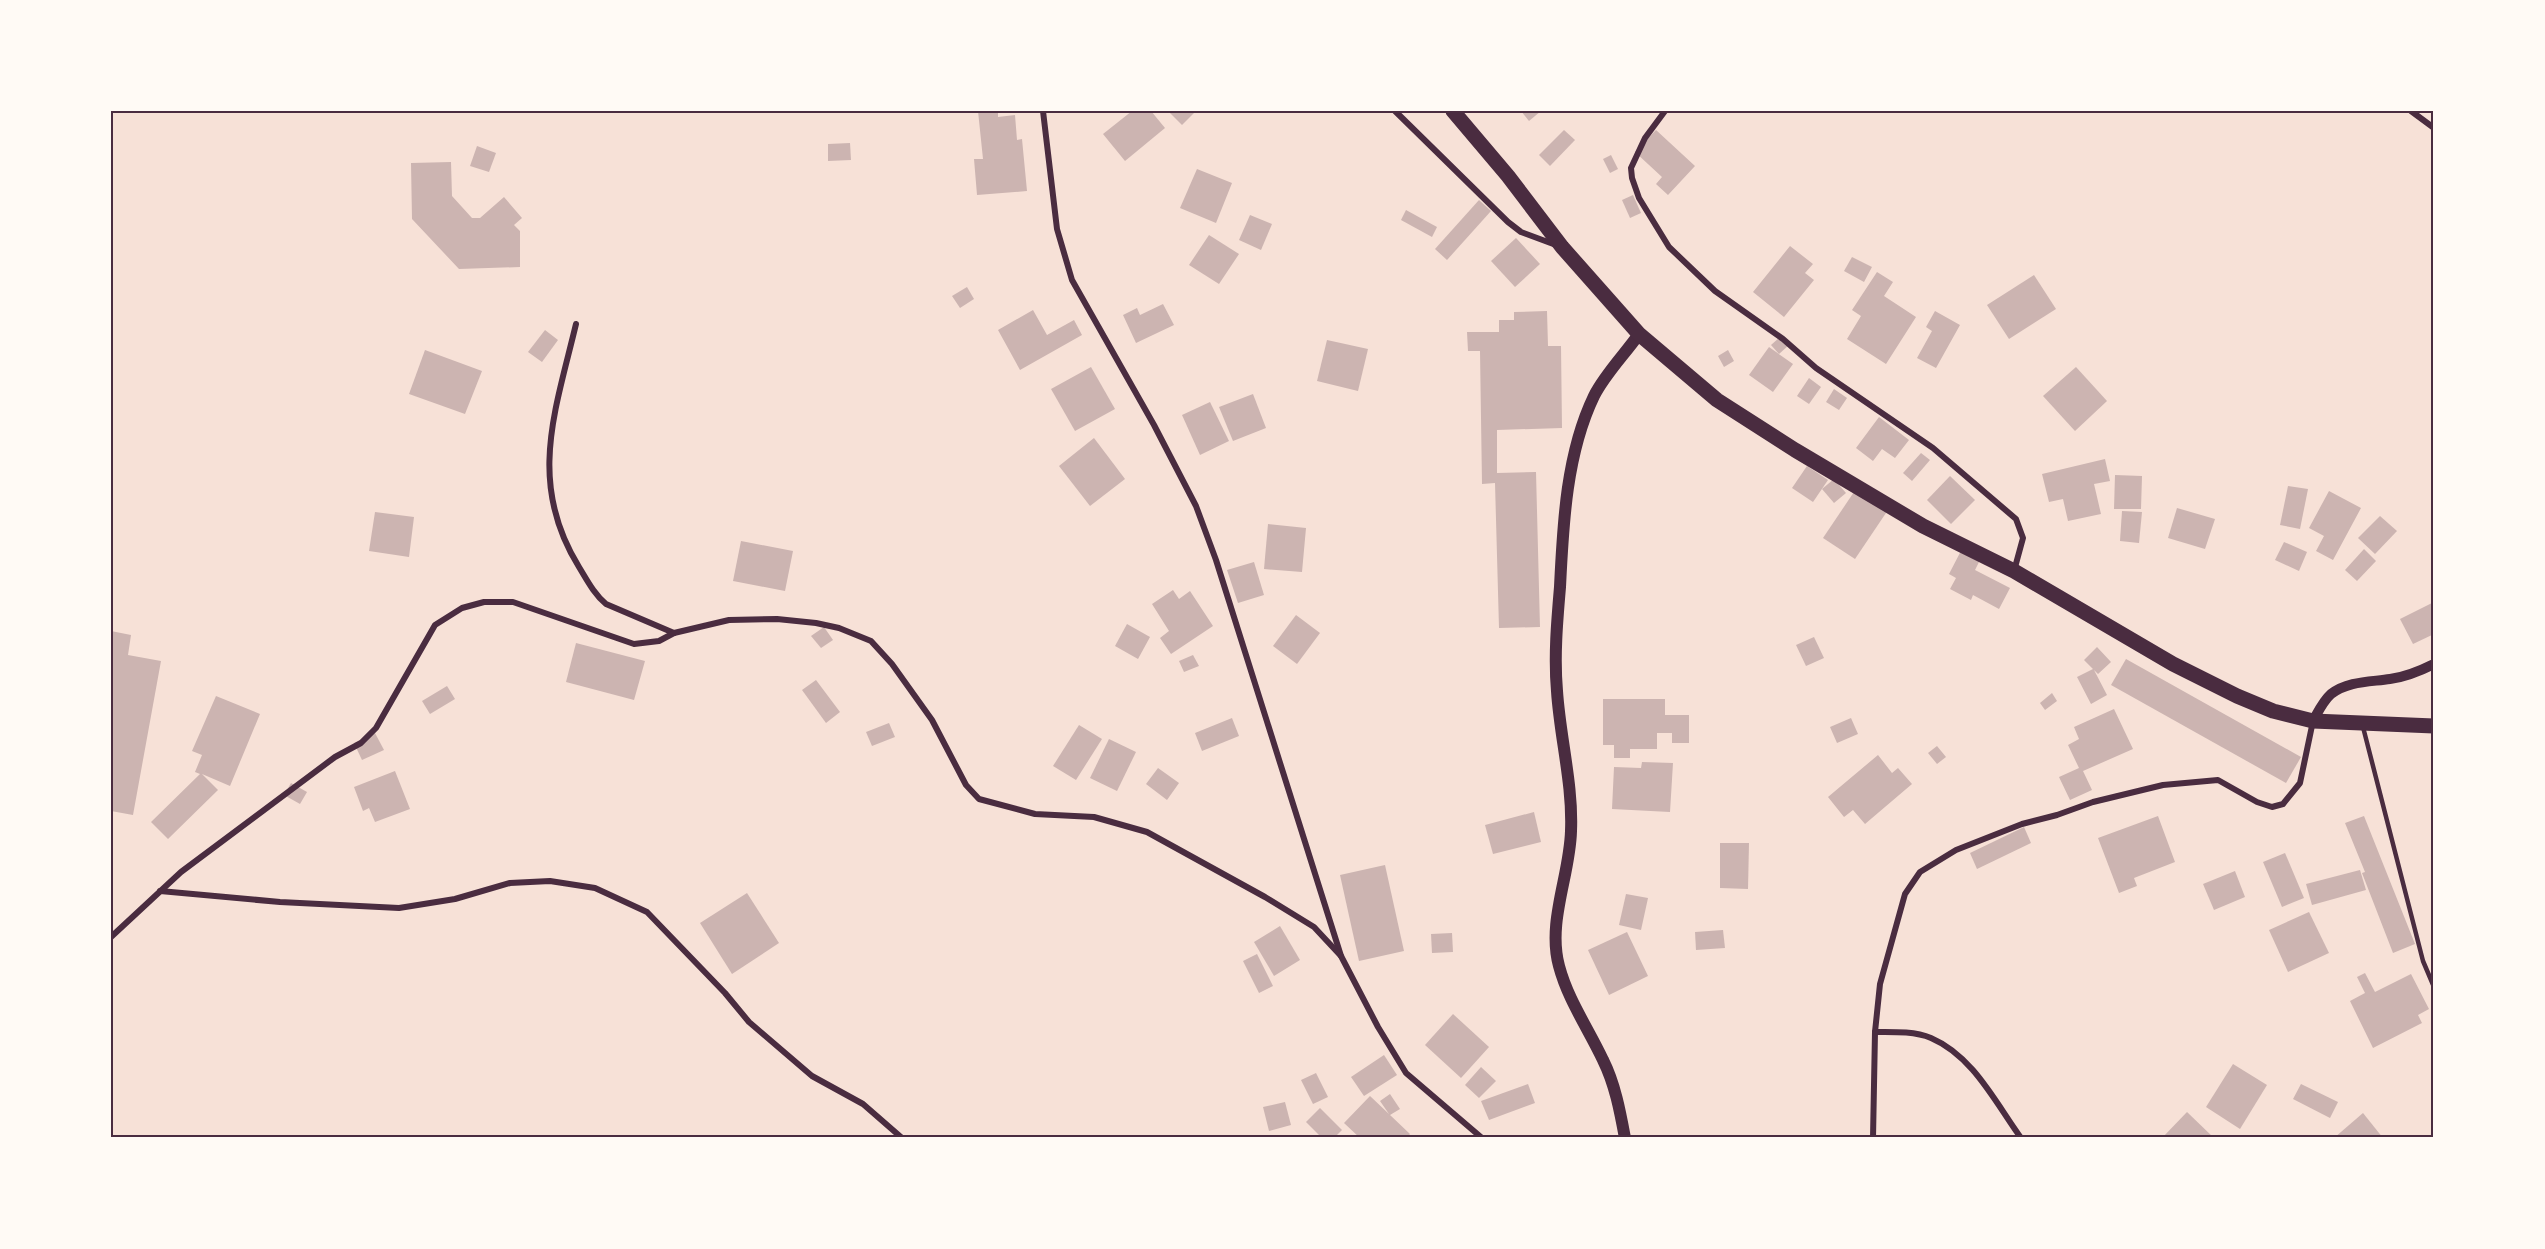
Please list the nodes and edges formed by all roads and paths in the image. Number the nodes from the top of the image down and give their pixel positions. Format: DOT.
graph roads {
  1 [pos="1043,111"];
  2 [pos="1395,111"];
  3 [pos="1454,111"];
  4 [pos="1665,111"];
  5 [pos="2410,111"];
  6 [pos="2434,128"];
  7 [pos="1562,247"];
  8 [pos="576,324"];
  9 [pos="1639,334"];
  10 [pos="2014,571"];
  11 [pos="674,633"];
  12 [pos="2434,664"];
  13 [pos="2313,721"];
  14 [pos="2362,724"];
  15 [pos="2434,726"];
  16 [pos="160,891"];
  17 [pos="111,937"];
  18 [pos="1341,956"];
  19 [pos="2434,987"];
  20 [pos="1875,1032"];
  21 [pos="902,1138"];
  22 [pos="1482,1138"];
  23 [pos="1625,1138"];
  24 [pos="1873,1138"];
  25 [pos="2020,1138"];
  1 -- 18 [label="street"];
  2 -- 7 [label="street"];
  3 -- 7 [label="main road"];
  4 -- 10 [label="street"];
  5 -- 6 [label="street"];
  7 -- 9 [label="main road"];
  8 -- 11 [label="street"];
  9 -- 10 [label="main road"];
  9 -- 23 [label="main road"];
  10 -- 13 [label="main road"];
  11 -- 16 [label="street"];
  11 -- 18 [label="street"];
  12 -- 13 [label="street"];
  13 -- 14 [label="main road"];
  13 -- 20 [label="street"];
  14 -- 15 [label="main road"];
  14 -- 19 [label="lane"];
  16 -- 17 [label="street"];
  16 -- 21 [label="street"];
  18 -- 22 [label="street"];
  20 -- 24 [label="street"];
  20 -- 25 [label="street"];
}
